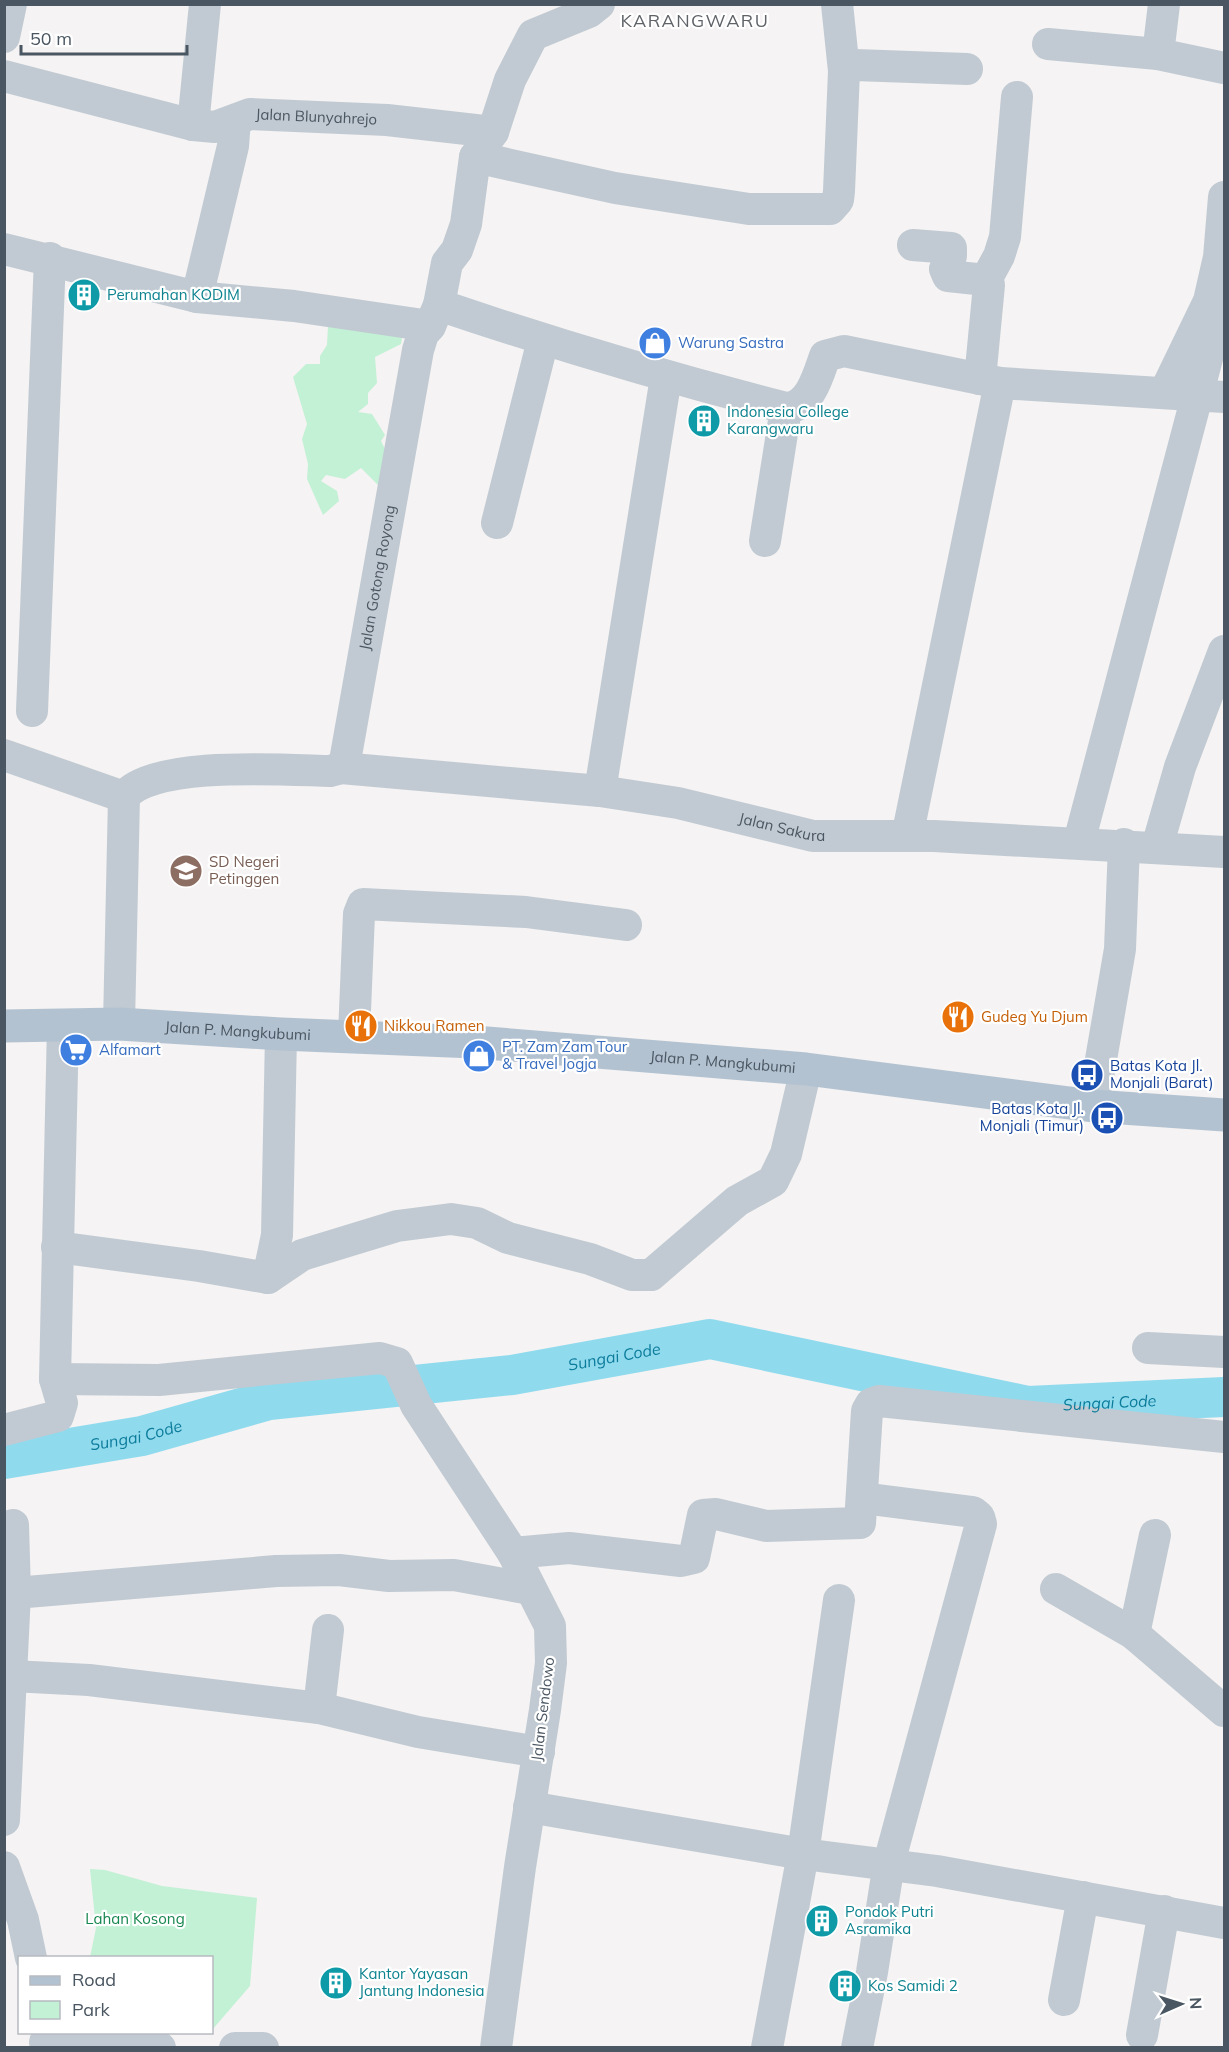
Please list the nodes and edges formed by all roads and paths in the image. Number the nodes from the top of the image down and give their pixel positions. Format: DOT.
graph roads {
  1 [pos="11,4"];
  2 [pos="205,4"];
  3 [pos="598,4"];
  4 [pos="837,4"];
  5 [pos="1164,4"];
  6 [pos="4,38"];
  7 [pos="1048,44"];
  8 [pos="1158,54"];
  9 [pos="1224,68"];
  10 [pos="967,69"];
  11 [pos="844,71"];
  12 [pos="4,76"];
  13 [pos="1017,97"];
  14 [pos="235,120"];
  15 [pos="193,125"];
  16 [pos="484,144"];
  17 [pos="1224,197"];
  18 [pos="913,245"];
  19 [pos="4,249"];
  20 [pos="50,258"];
  21 [pos="986,280"];
  22 [pos="1224,294"];
  23 [pos="197,297"];
  24 [pos="434,315"];
  25 [pos="543,340"];
  26 [pos="666,377"];
  27 [pos="990,381"];
  28 [pos="1165,392"];
  29 [pos="1211,396"];
  30 [pos="786,408"];
  31 [pos="497,523"];
  32 [pos="765,541"];
  33 [pos="1224,651"];
  34 [pos="32,711"];
  35 [pos="4,755"];
  36 [pos="341,768"];
  37 [pos="600,791"];
  38 [pos="124,797"];
  39 [pos="909,826"];
  40 [pos="1079,842"];
  41 [pos="1124,844"];
  42 [pos="1157,847"];
  43 [pos="1224,852"];
  44 [pos="626,926"];
  45 [pos="119,1024"];
  46 [pos="63,1025"];
  47 [pos="4,1026"];
  48 [pos="281,1034"];
  49 [pos="354,1035"];
  50 [pos="806,1069"];
  51 [pos="1093,1106"];
  52 [pos="1224,1115"];
  53 [pos="57,1247"];
  54 [pos="268,1278"];
  55 [pos="1148,1348"];
  56 [pos="1224,1352"];
  57 [pos="55,1379"];
  58 [pos="4,1430"];
  59 [pos="1224,1437"];
  60 [pos="862,1498"];
  61 [pos="13,1525"];
  62 [pos="1155,1535"];
  63 [pos="513,1552"];
  64 [pos="530,1589"];
  65 [pos="1056,1589"];
  66 [pos="15,1593"];
  67 [pos="839,1600"];
  68 [pos="328,1630"];
  69 [pos="1134,1634"];
  70 [pos="10,1662"];
  71 [pos="319,1708"];
  72 [pos="1224,1711"];
  73 [pos="539,1752"];
  74 [pos="529,1807"];
  75 [pos="4,1820"];
  76 [pos="803,1854"];
  77 [pos="889,1863"];
  78 [pos="4,1867"];
  79 [pos="1083,1897"];
  80 [pos="1164,1911"];
  81 [pos="1223,1916"];
  82 [pos="31,1956"];
  83 [pos="1064,2000"];
  84 [pos="1142,2035"];
  85 [pos="45,2041"];
  86 [pos="160,2048"];
  87 [pos="235,2048"];
  88 [pos="263,2048"];
  89 [pos="496,2048"];
  90 [pos="767,2048"];
  91 [pos="857,2048"];
  1 -- 6 [label="street"];
  2 -- 15 [label="street"];
  3 -- 16 [label="street, Jalan Gotong Royong"];
  4 -- 11 [label="street"];
  5 -- 8 [label="street"];
  7 -- 8 [label="street"];
  8 -- 9 [label="street"];
  10 -- 11 [label="street"];
  11 -- 16 [label="street, Jalan Blunyahrejo"];
  12 -- 15 [label="street, Jalan Blunyahrejo"];
  13 -- 21 [label="street"];
  14 -- 15 [label="street, Jalan Blunyahrejo"];
  14 -- 16 [label="street, Jalan Blunyahrejo"];
  14 -- 23 [label="street"];
  16 -- 24 [label="street, Jalan Gotong Royong"];
  17 -- 28 [label="street"];
  18 -- 21 [label="street"];
  19 -- 20 [label="street"];
  20 -- 23 [label="street"];
  20 -- 34 [label="street"];
  21 -- 27 [label="street"];
  22 -- 29 [label="street"];
  23 -- 24 [label="street"];
  24 -- 25 [label="street"];
  24 -- 36 [label="street, Jalan Gotong Royong"];
  25 -- 26 [label="street"];
  25 -- 31 [label="street"];
  26 -- 30 [label="street"];
  26 -- 37 [label="street"];
  27 -- 28 [label="street"];
  27 -- 30 [label="street"];
  27 -- 39 [label="street"];
  28 -- 29 [label="street"];
  29 -- 40 [label="street"];
  30 -- 32 [label="street"];
  33 -- 42 [label="street"];
  35 -- 38 [label="street"];
  36 -- 37 [label="street, Jalan Sakura"];
  36 -- 38 [label="street"];
  37 -- 40 [label="street, Jalan Sakura"];
  38 -- 45 [label="street"];
  40 -- 41 [label="street, Jalan Sakura"];
  41 -- 42 [label="street, Jalan Sakura"];
  41 -- 51 [label="street"];
  42 -- 43 [label="street, Jalan Sakura"];
  44 -- 49 [label="street"];
  45 -- 46 [label="main road, Jalan P. Mangkubumi"];
  45 -- 48 [label="main road, Jalan P. Mangkubumi"];
  46 -- 47 [label="main road, Jalan P. Mangkubumi"];
  46 -- 53 [label="street"];
  48 -- 49 [label="main road, Jalan P. Mangkubumi"];
  48 -- 54 [label="street"];
  49 -- 50 [label="main road, Jalan P. Mangkubumi"];
  50 -- 51 [label="main road, Jalan P. Mangkubumi"];
  50 -- 54 [label="street"];
  51 -- 52 [label="main road, Jalan P. Mangkubumi"];
  53 -- 54 [label="street"];
  53 -- 57 [label="street"];
  55 -- 56 [label="street"];
  57 -- 58 [label="street"];
  57 -- 63 [label="street, Jalan Sendowo"];
  59 -- 60 [label="street"];
  60 -- 63 [label="street"];
  60 -- 77 [label="street"];
  61 -- 66 [label="street"];
  62 -- 69 [label="street"];
  63 -- 64 [label="street, Jalan Sendowo"];
  64 -- 66 [label="street"];
  64 -- 73 [label="street, Jalan Sendowo"];
  65 -- 69 [label="street"];
  66 -- 70 [label="street"];
  67 -- 76 [label="street"];
  68 -- 71 [label="street"];
  69 -- 72 [label="street"];
  70 -- 71 [label="street"];
  70 -- 75 [label="street"];
  71 -- 73 [label="street"];
  73 -- 74 [label="street, Jalan Sendowo"];
  74 -- 76 [label="street"];
  74 -- 89 [label="street, Jalan Sendowo"];
  76 -- 77 [label="street"];
  76 -- 90 [label="street"];
  77 -- 79 [label="street"];
  77 -- 91 [label="street"];
  78 -- 82 [label="street"];
  79 -- 80 [label="street"];
  79 -- 83 [label="street"];
  80 -- 81 [label="street"];
  80 -- 84 [label="street"];
  85 -- 86 [label="street"];
  87 -- 88 [label="street"];
}
